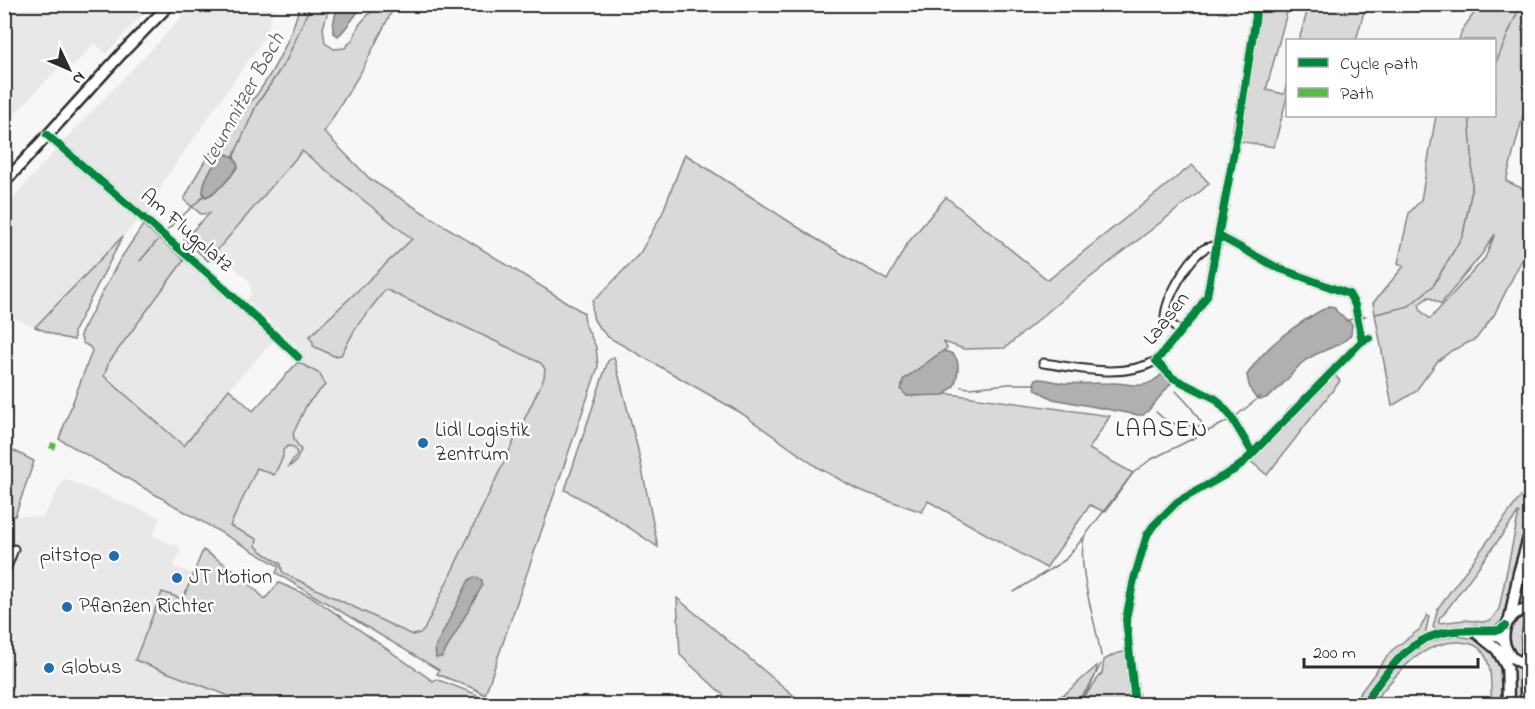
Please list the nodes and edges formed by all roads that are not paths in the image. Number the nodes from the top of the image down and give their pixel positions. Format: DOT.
graph roads {
  1 [pos="170,4"];
  2 [pos="1252,4"];
  3 [pos="47,135"];
  4 [pos="4,183"];
  5 [pos="1219,236"];
  6 [pos="1217,245"];
  7 [pos="1180,332"];
  8 [pos="298,357"];
  9 [pos="1156,360"];
  10 [pos="1042,363"];
  11 [pos="1252,452"];
  12 [pos="1530,534"];
  13 [pos="14,549"];
  14 [pos="4,575"];
  15 [pos="1530,609"];
  16 [pos="1530,618"];
  17 [pos="1510,620"];
  18 [pos="1476,632"];
  19 [pos="1508,650"];
  20 [pos="1530,665"];
  21 [pos="1507,668"];
  22 [pos="1135,705"];
  23 [pos="1363,705"];
  24 [pos="1508,705"];
  25 [pos="1526,705"];
  1 -- 3 [label="main road"];
  2 -- 5 [label="street, Laasen"];
  3 -- 4 [label="main road"];
  3 -- 8 [label="street, Am Flugplatz"];
  5 -- 6 [label="street, Laasen"];
  5 -- 11 [label="street"];
  6 -- 7 [label="street, Laasen"];
  6 -- 7 [label="street, Laasen"];
  7 -- 9 [label="street, Laasen"];
  9 -- 10 [label="street, Laasen"];
  9 -- 11 [label="street, Laasen"];
  11 -- 22 [label="street"];
  12 -- 17 [label="highway"];
  13 -- 14 [label="street"];
  15 -- 17 [label="main road"];
  16 -- 25 [label="highway"];
  17 -- 18 [label="street"];
  17 -- 19 [label="main road"];
  18 -- 19 [label="street"];
  18 -- 21 [label="highway"];
  18 -- 23 [label="street"];
  19 -- 20 [label="main road, bridge"];
  19 -- 21 [label="highway"];
  21 -- 24 [label="highway"];
}
